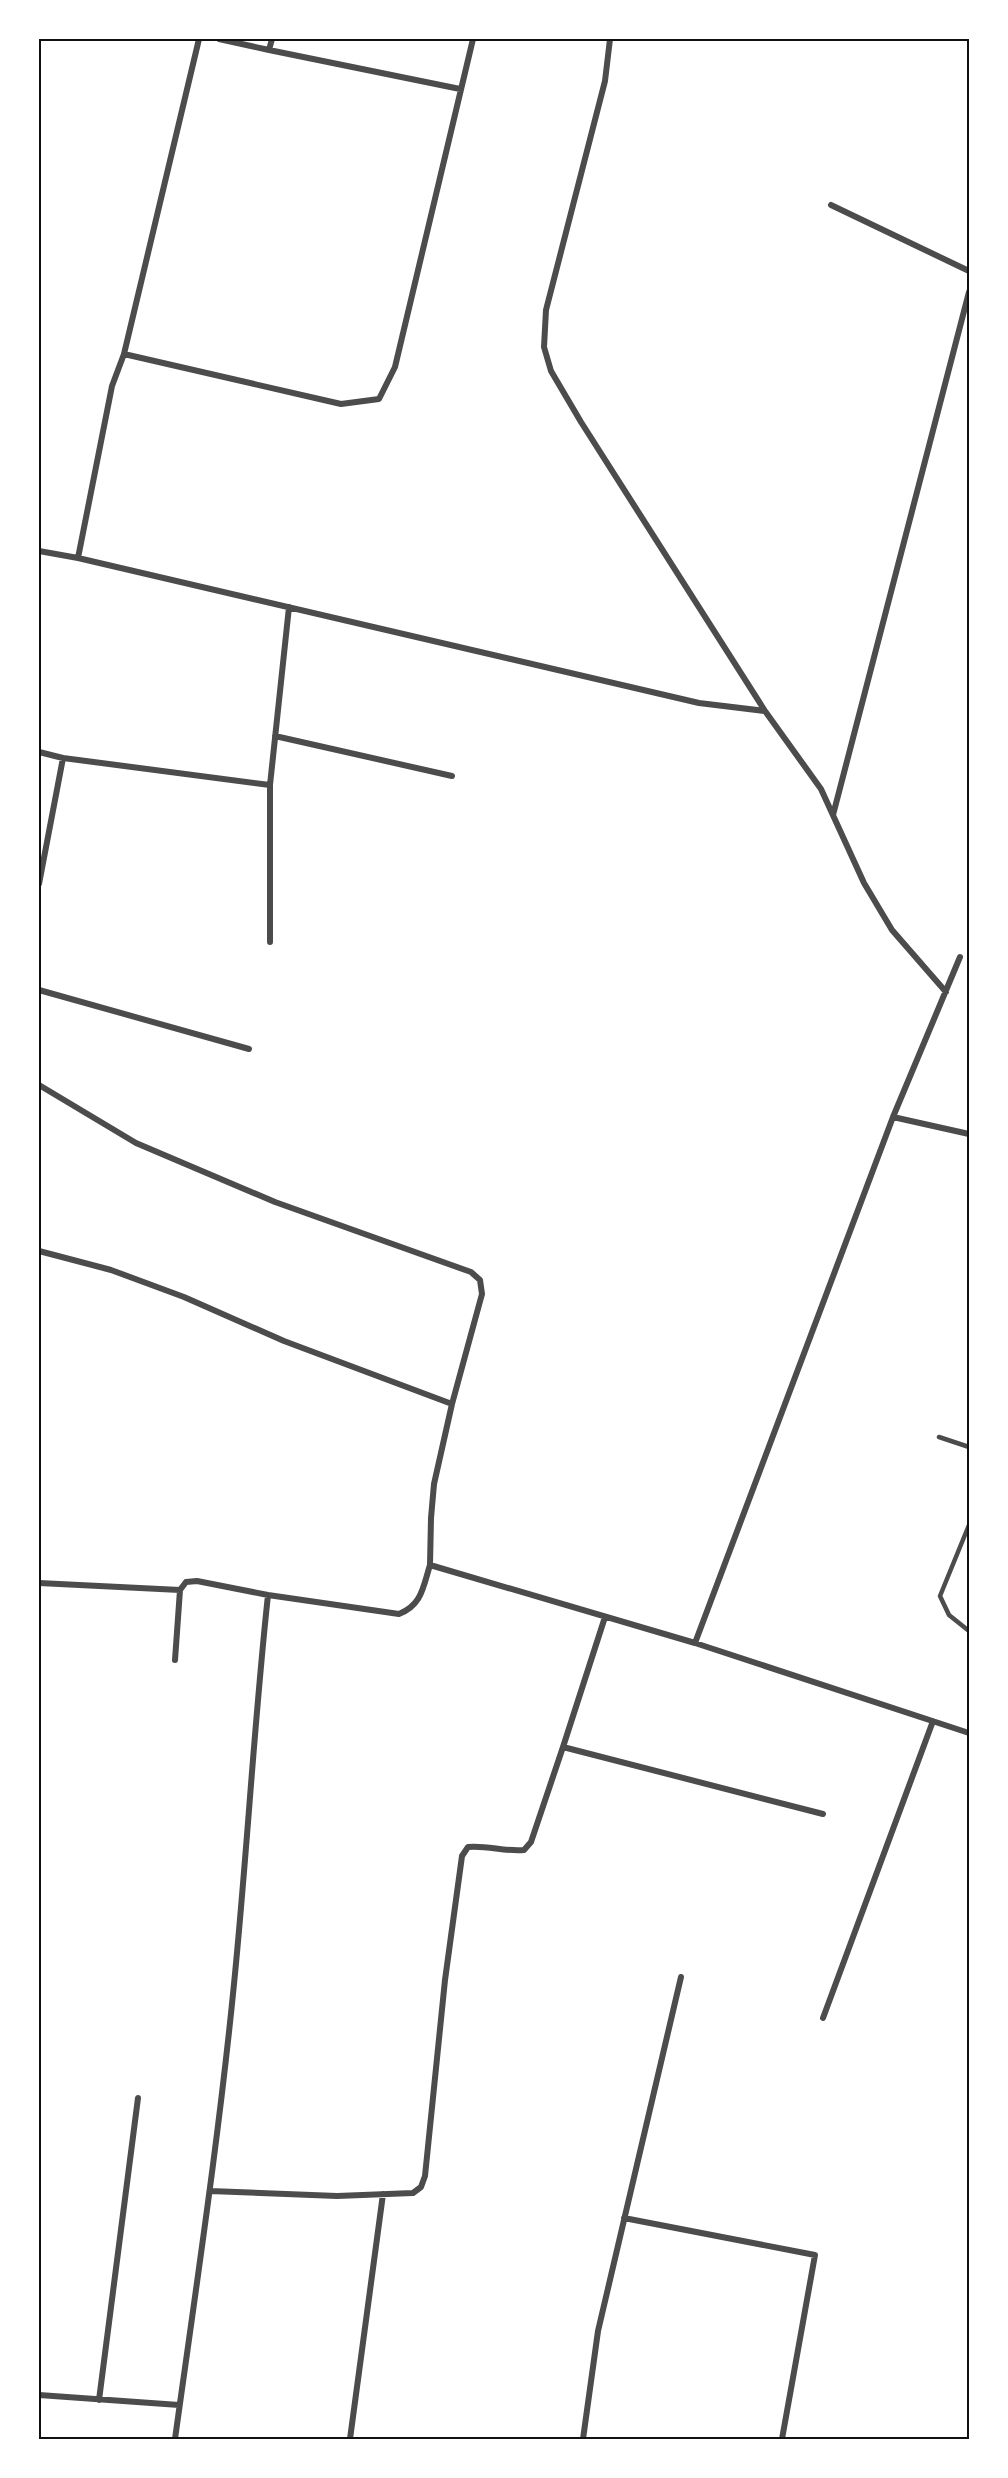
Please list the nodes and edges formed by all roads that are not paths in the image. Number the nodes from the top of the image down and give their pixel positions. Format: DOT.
graph roads {
  1 [pos="199,39"];
  2 [pos="219,39"];
  3 [pos="272,39"];
  4 [pos="472,39"];
  5 [pos="610,39"];
  6 [pos="269,50"];
  7 [pos="460,89"];
  8 [pos="831,205"];
  9 [pos="969,271"];
  10 [pos="969,292"];
  11 [pos="123,354"];
  12 [pos="39,551"];
  13 [pos="78,558"];
  14 [pos="289,607"];
  15 [pos="765,711"];
  16 [pos="275,736"];
  17 [pos="39,752"];
  18 [pos="63,758"];
  19 [pos="452,777"];
  20 [pos="270,785"];
  21 [pos="833,815"];
  22 [pos="39,884"];
  23 [pos="270,942"];
  24 [pos="960,957"];
  25 [pos="39,990"];
  26 [pos="946,992"];
  27 [pos="249,1049"];
  28 [pos="39,1085"];
  29 [pos="893,1117"];
  30 [pos="969,1134"];
  31 [pos="39,1251"];
  32 [pos="452,1404"];
  33 [pos="939,1437"];
  34 [pos="969,1447"];
  35 [pos="969,1525"];
  36 [pos="430,1565"];
  37 [pos="39,1583"];
  38 [pos="180,1590"];
  39 [pos="268,1595"];
  40 [pos="605,1617"];
  41 [pos="969,1631"];
  42 [pos="695,1643"];
  43 [pos="175,1660"];
  44 [pos="933,1721"];
  45 [pos="969,1733"];
  46 [pos="563,1747"];
  47 [pos="823,1814"];
  48 [pos="681,1977"];
  49 [pos="823,2018"];
  50 [pos="138,2098"];
  51 [pos="210,2192"];
  52 [pos="383,2194"];
  53 [pos="624,2218"];
  54 [pos="39,2395"];
  55 [pos="99,2400"];
  56 [pos="179,2405"];
  57 [pos="175,2439"];
  58 [pos="350,2439"];
  59 [pos="583,2439"];
  60 [pos="782,2439"];
  1 -- 11 [label="street"];
  2 -- 6 [label="street"];
  3 -- 6 [label="street"];
  4 -- 7 [label="street"];
  5 -- 15 [label="street"];
  6 -- 7 [label="street"];
  7 -- 11 [label="street"];
  8 -- 9 [label="street"];
  10 -- 21 [label="street"];
  11 -- 13 [label="street"];
  12 -- 13 [label="street"];
  13 -- 14 [label="street"];
  14 -- 15 [label="street"];
  14 -- 16 [label="street"];
  15 -- 21 [label="street"];
  16 -- 19 [label="street"];
  16 -- 20 [label="street"];
  17 -- 18 [label="street"];
  18 -- 20 [label="street"];
  18 -- 22 [label="street"];
  20 -- 23 [label="street"];
  21 -- 26 [label="street"];
  24 -- 26 [label="street"];
  25 -- 27 [label="street"];
  26 -- 29 [label="street"];
  28 -- 32 [label="street"];
  29 -- 30 [label="street"];
  29 -- 42 [label="street"];
  31 -- 32 [label="street"];
  32 -- 36 [label="street"];
  33 -- 34 [label="lane"];
  35 -- 41 [label="lane"];
  36 -- 39 [label="street"];
  36 -- 40 [label="street"];
  37 -- 38 [label="street"];
  38 -- 39 [label="street"];
  38 -- 43 [label="street"];
  39 -- 51 [label="street"];
  40 -- 42 [label="street"];
  40 -- 46 [label="street"];
  42 -- 44 [label="street"];
  44 -- 45 [label="street"];
  44 -- 49 [label="street"];
  46 -- 47 [label="street"];
  46 -- 52 [label="street"];
  48 -- 53 [label="street"];
  50 -- 55 [label="street"];
  51 -- 52 [label="street"];
  51 -- 56 [label="street"];
  52 -- 58 [label="street"];
  53 -- 59 [label="street"];
  53 -- 60 [label="street"];
  54 -- 55 [label="street"];
  55 -- 56 [label="street"];
  56 -- 57 [label="street"];
}
